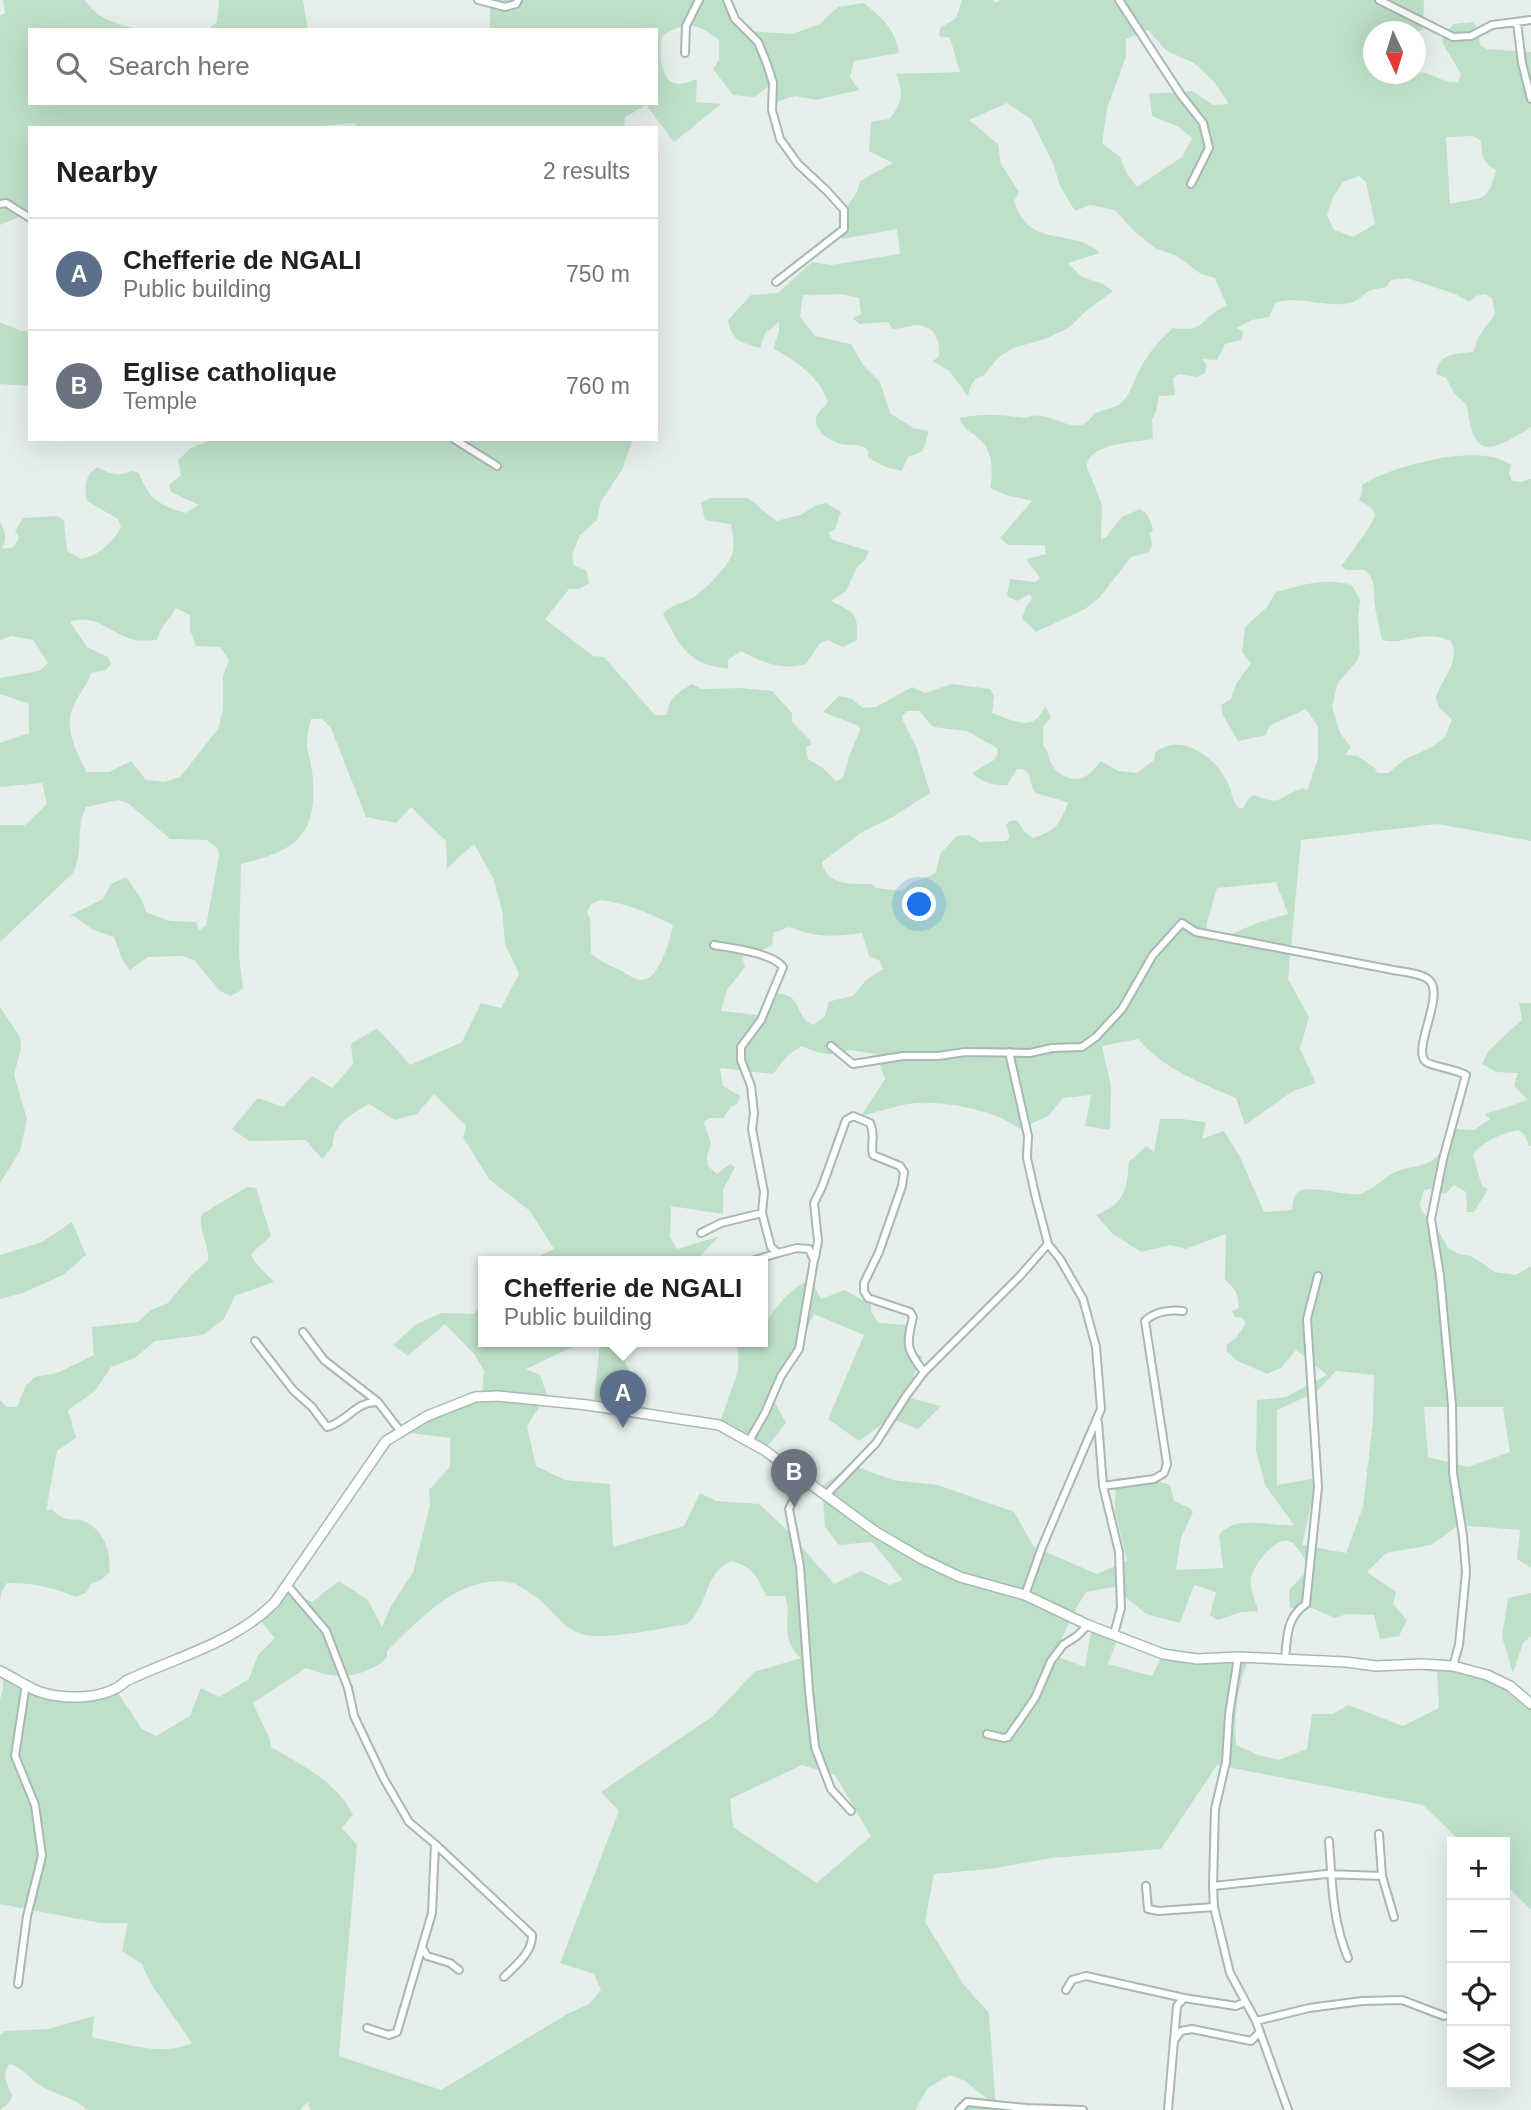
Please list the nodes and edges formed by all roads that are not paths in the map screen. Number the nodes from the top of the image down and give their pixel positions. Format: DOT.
graph roads {
  1 [pos="478,0"];
  2 [pos="518,0"];
  3 [pos="699,0"];
  4 [pos="727,0"];
  5 [pos="1119,0"];
  6 [pos="1379,0"];
  7 [pos="1531,20"];
  8 [pos="1517,22"];
  9 [pos="685,53"];
  10 [pos="1531,99"];
  11 [pos="1191,184"];
  12 [pos="0,204"];
  13 [pos="28,217"];
  14 [pos="776,282"];
  15 [pos="457,441"];
  16 [pos="497,466"];
  17 [pos="714,945"];
  18 [pos="831,1046"];
  19 [pos="1009,1052"];
  20 [pos="762,1213"];
  21 [pos="701,1233"];
  22 [pos="1048,1244"];
  23 [pos="778,1253"];
  24 [pos="768,1256"];
  25 [pos="814,1260"];
  26 [pos="1318,1276"];
  27 [pos="1182,1311"];
  28 [pos="303,1332"];
  29 [pos="255,1341"];
  30 [pos="924,1372"];
  31 [pos="378,1402"];
  32 [pos="1097,1420"];
  33 [pos="401,1432"];
  34 [pos="749,1441"];
  35 [pos="812,1483"];
  36 [pos="1103,1486"];
  37 [pos="826,1495"];
  38 [pos="288,1586"];
  39 [pos="1025,1595"];
  40 [pos="1088,1625"];
  41 [pos="1114,1634"];
  42 [pos="1238,1657"];
  43 [pos="1284,1660"];
  44 [pos="1453,1666"];
  45 [pos="0,1671"];
  46 [pos="26,1684"];
  47 [pos="1531,1704"];
  48 [pos="987,1734"];
  49 [pos="851,1811"];
  50 [pos="1379,1834"];
  51 [pos="1329,1841"];
  52 [pos="435,1844"];
  53 [pos="1331,1874"];
  54 [pos="1382,1876"];
  55 [pos="1146,1886"];
  56 [pos="1213,1886"];
  57 [pos="1214,1907"];
  58 [pos="1394,1917"];
  59 [pos="423,1949"];
  60 [pos="1348,1958"];
  61 [pos="459,1970"];
  62 [pos="504,1977"];
  63 [pos="18,1984"];
  64 [pos="1066,1990"];
  65 [pos="1184,1998"];
  66 [pos="1245,2002"];
  67 [pos="1444,2017"];
  68 [pos="1256,2021"];
  69 [pos="367,2028"];
  70 [pos="1259,2033"];
  71 [pos="1176,2038"];
  72 [pos="959,2110"];
  73 [pos="1083,2110"];
  74 [pos="1168,2110"];
  75 [pos="1289,2110"];
  1 -- 2 [label="street"];
  3 -- 9 [label="street"];
  4 -- 14 [label="street"];
  5 -- 11 [label="street"];
  6 -- 8 [label="street"];
  7 -- 8 [label="street"];
  8 -- 10 [label="street"];
  12 -- 13 [label="street"];
  15 -- 16 [label="street"];
  17 -- 20 [label="street"];
  18 -- 19 [label="street"];
  19 -- 22 [label="street"];
  19 -- 44 [label="street"];
  20 -- 21 [label="street"];
  20 -- 23 [label="street"];
  22 -- 30 [label="street"];
  22 -- 32 [label="street"];
  23 -- 24 [label="street"];
  23 -- 25 [label="street"];
  25 -- 30 [label="street"];
  25 -- 34 [label="street"];
  26 -- 43 [label="street"];
  27 -- 36 [label="street"];
  28 -- 31 [label="street"];
  29 -- 31 [label="street"];
  30 -- 37 [label="street"];
  31 -- 33 [label="street"];
  32 -- 36 [label="street"];
  32 -- 39 [label="street"];
  33 -- 34 [label="street"];
  33 -- 38 [label="street"];
  34 -- 35 [label="street"];
  35 -- 37 [label="street"];
  35 -- 49 [label="street"];
  36 -- 41 [label="street"];
  37 -- 39 [label="street"];
  38 -- 46 [label="street"];
  38 -- 52 [label="street"];
  39 -- 40 [label="street"];
  40 -- 41 [label="street"];
  40 -- 48 [label="street"];
  41 -- 42 [label="street"];
  42 -- 43 [label="street"];
  42 -- 56 [label="street"];
  43 -- 44 [label="street"];
  44 -- 47 [label="street"];
  45 -- 46 [label="street"];
  46 -- 63 [label="street"];
  50 -- 54 [label="street"];
  51 -- 53 [label="street"];
  52 -- 59 [label="street"];
  52 -- 62 [label="street"];
  53 -- 54 [label="street"];
  53 -- 56 [label="street"];
  53 -- 60 [label="street"];
  54 -- 58 [label="street"];
  55 -- 57 [label="street"];
  56 -- 57 [label="street"];
  57 -- 66 [label="street"];
  59 -- 61 [label="street"];
  59 -- 69 [label="street"];
  64 -- 65 [label="street"];
  65 -- 66 [label="street"];
  65 -- 71 [label="street"];
  66 -- 68 [label="street"];
  67 -- 68 [label="street"];
  68 -- 70 [label="street"];
  70 -- 71 [label="street"];
  70 -- 75 [label="street"];
  71 -- 74 [label="street"];
  72 -- 73 [label="street"];
}
